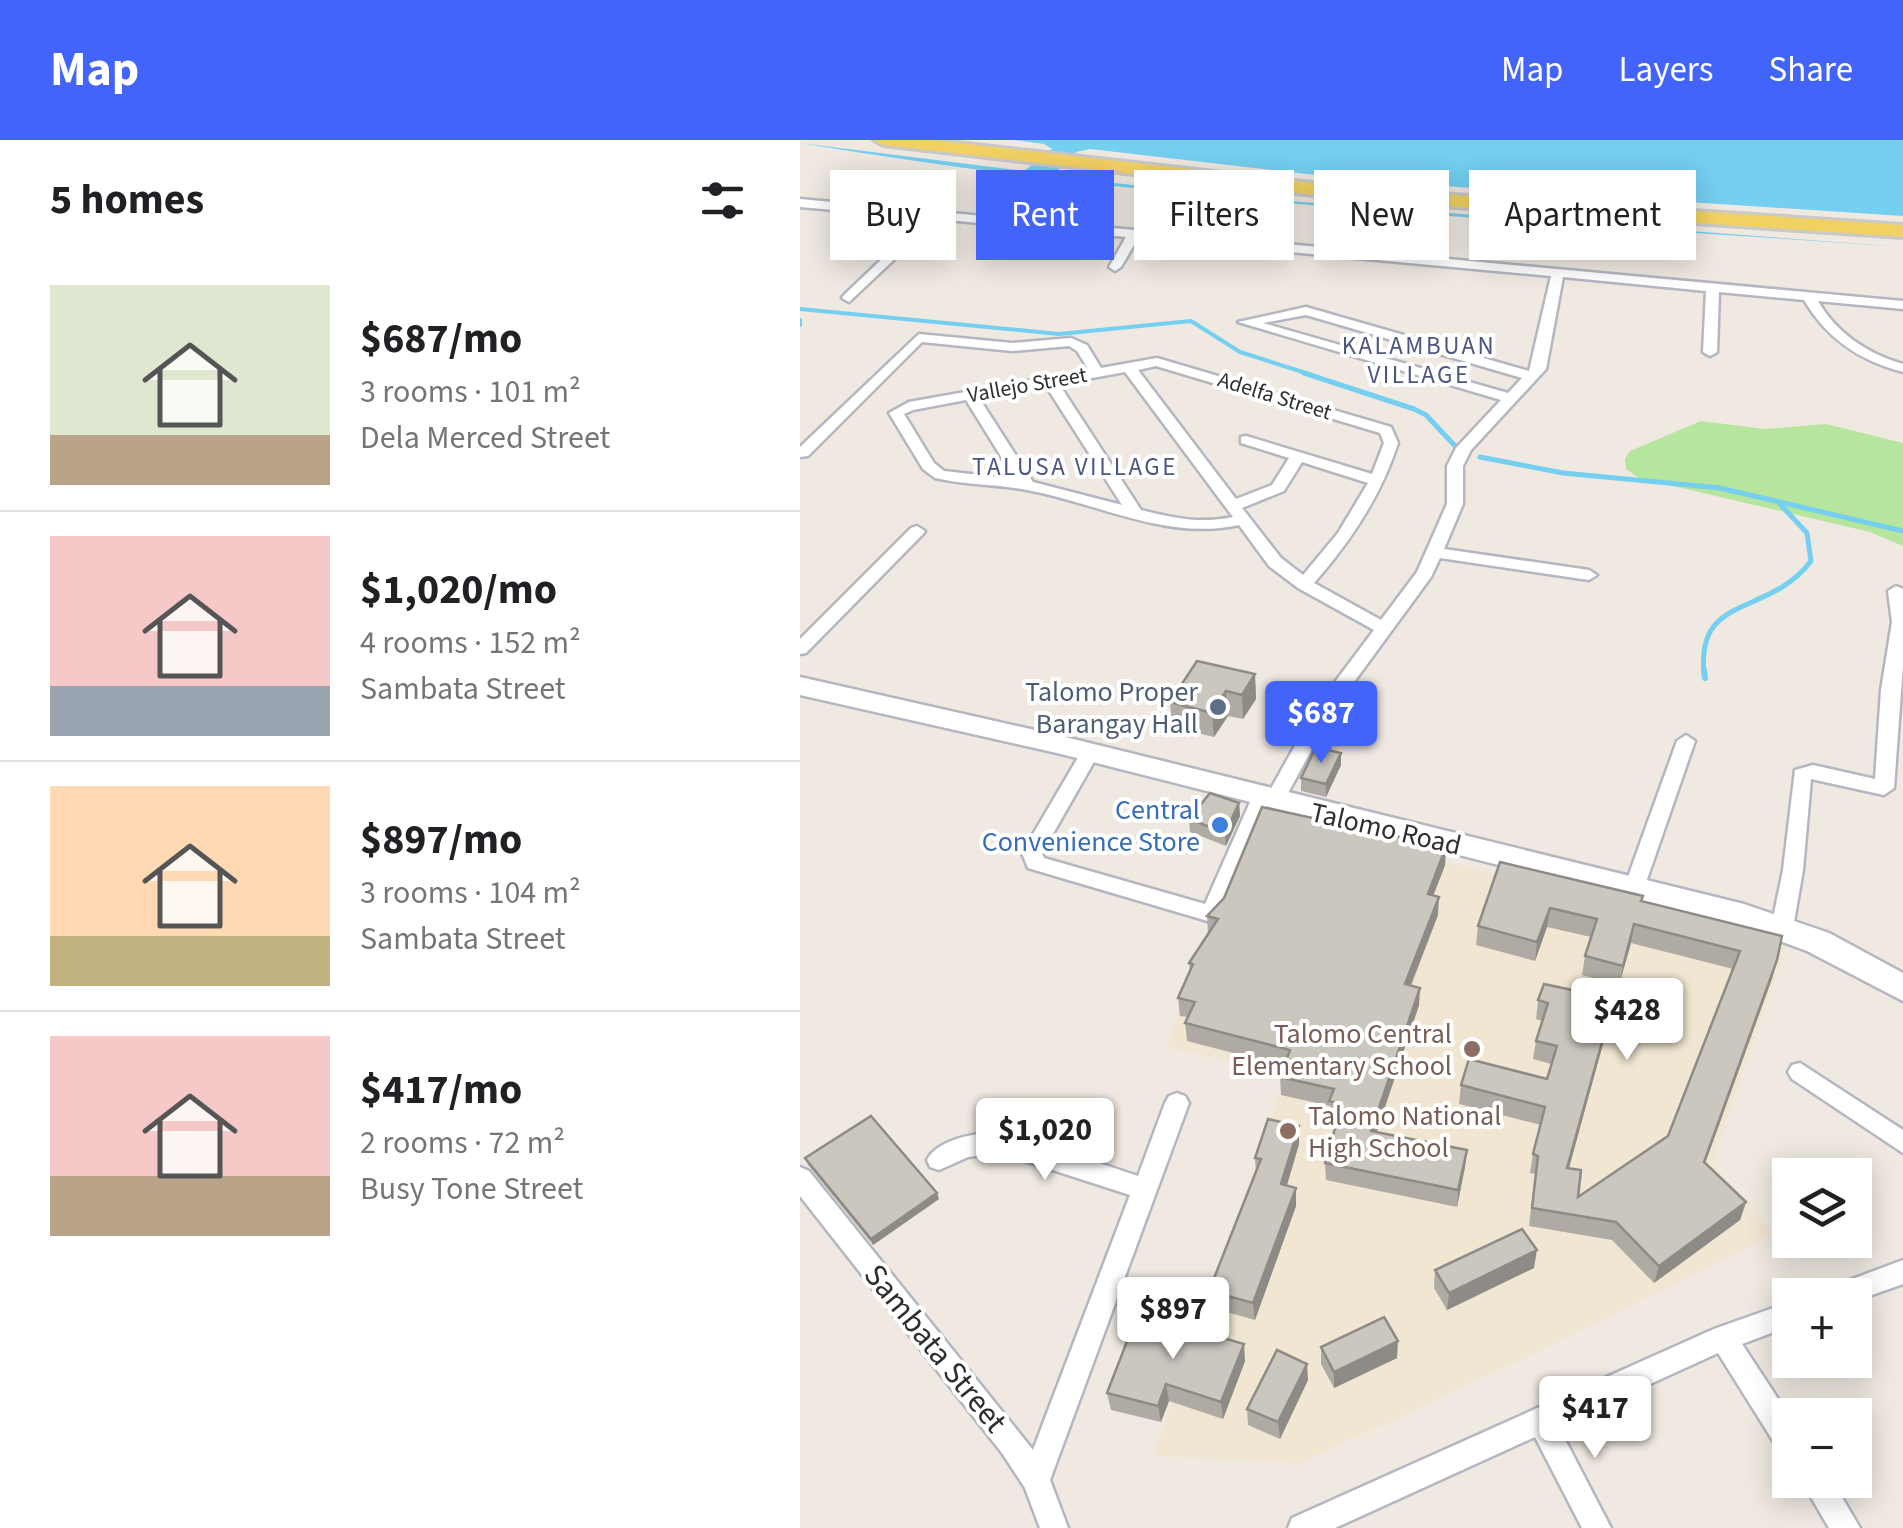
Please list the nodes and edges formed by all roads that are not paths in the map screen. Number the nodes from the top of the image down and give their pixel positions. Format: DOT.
graph roads {
  1 [pos="884,140"];
  2 [pos="800,202"];
  3 [pos="830,205"];
  4 [pos="956,218"];
  5 [pos="1903,231"];
  6 [pos="1133,235"];
  7 [pos="888,260"];
  8 [pos="1115,268"];
  9 [pos="1558,272"];
  10 [pos="1713,287"];
  11 [pos="1808,296"];
  12 [pos="849,298"];
  13 [pos="1903,305"];
  14 [pos="1710,352"];
  15 [pos="1157,362"];
  16 [pos="1481,362"];
  17 [pos="1128,366"];
  18 [pos="1903,368"];
  19 [pos="1097,372"];
  20 [pos="1534,378"];
  21 [pos="1049,380"];
  22 [pos="1459,384"];
  23 [pos="864,392"];
  24 [pos="970,394"];
  25 [pos="1512,399"];
  26 [pos="904,408"];
  27 [pos="1246,440"];
  28 [pos="803,453"];
  29 [pos="1298,456"];
  30 [pos="1374,480"];
  31 [pos="1027,485"];
  32 [pos="1238,512"];
  33 [pos="1136,514"];
  34 [pos="917,531"];
  35 [pos="1436,553"];
  36 [pos="1589,575"];
  37 [pos="1304,584"];
  38 [pos="1896,591"];
  39 [pos="1384,628"];
  40 [pos="800,649"];
  41 [pos="800,686"];
  42 [pos="1686,740"];
  43 [pos="1090,754"];
  44 [pos="1268,800"];
  45 [pos="1634,888"];
  46 [pos="1782,928"];
  47 [pos="1903,988"];
  48 [pos="1800,1072"];
  49 [pos="1177,1103"];
  50 [pos="1903,1143"];
  51 [pos="940,1160"];
  52 [pos="800,1178"];
  53 [pos="1146,1189"];
  54 [pos="1903,1272"];
  55 [pos="1872,1283"];
  56 [pos="1772,1320"];
  57 [pos="1723,1338"];
  58 [pos="1772,1414"];
  59 [pos="1542,1420"];
  60 [pos="1036,1480"];
  61 [pos="1827,1498"];
  62 [pos="1054,1528"];
  63 [pos="1302,1528"];
  64 [pos="1597,1528"];
  65 [pos="1846,1528"];
  1 -- 5 [label="main road"];
  2 -- 3 [label="street"];
  4 -- 6 [label="street"];
  6 -- 8 [label="street"];
  6 -- 9 [label="street"];
  7 -- 12 [label="street"];
  9 -- 10 [label="street"];
  9 -- 20 [label="street"];
  10 -- 11 [label="street"];
  10 -- 14 [label="street"];
  11 -- 13 [label="street"];
  11 -- 18 [label="street"];
  15 -- 17 [label="street, Vallejo Street"];
  15 -- 30 [label="street, Adelfa Street"];
  16 -- 20 [label="street"];
  16 -- 22 [label="street"];
  16 -- 22 [label="street"];
  17 -- 19 [label="street, Vallejo Street"];
  17 -- 32 [label="street"];
  19 -- 21 [label="street, Vallejo Street"];
  19 -- 23 [label="street"];
  20 -- 25 [label="street"];
  21 -- 24 [label="street, Vallejo Street"];
  21 -- 33 [label="street"];
  22 -- 25 [label="street"];
  23 -- 26 [label="street"];
  23 -- 28 [label="street"];
  24 -- 26 [label="street, Vallejo Street"];
  24 -- 31 [label="street"];
  25 -- 35 [label="street"];
  26 -- 31 [label="street"];
  27 -- 29 [label="street"];
  29 -- 30 [label="street"];
  29 -- 32 [label="street"];
  30 -- 37 [label="street"];
  31 -- 33 [label="street"];
  32 -- 33 [label="street"];
  32 -- 37 [label="street"];
  34 -- 40 [label="street"];
  35 -- 36 [label="street"];
  35 -- 39 [label="street"];
  37 -- 39 [label="street"];
  38 -- 46 [label="street"];
  39 -- 44 [label="street"];
  41 -- 43 [label="street, Talomo Road"];
  42 -- 45 [label="street"];
  43 -- 44 [label="street, Talomo Road"];
  43 -- 44 [label="street"];
  44 -- 45 [label="street, Talomo Road"];
  45 -- 46 [label="street, Talomo Road"];
  46 -- 47 [label="street, Talomo Road"];
  48 -- 50 [label="street"];
  49 -- 53 [label="street"];
  51 -- 53 [label="street"];
  52 -- 60 [label="street, Sambata Street"];
  53 -- 60 [label="street"];
  54 -- 55 [label="street"];
  56 -- 57 [label="street"];
  57 -- 58 [label="street"];
  57 -- 59 [label="street"];
  59 -- 63 [label="street"];
  59 -- 64 [label="street"];
  60 -- 62 [label="street, Sambata Street"];
  61 -- 65 [label="street"];
}
